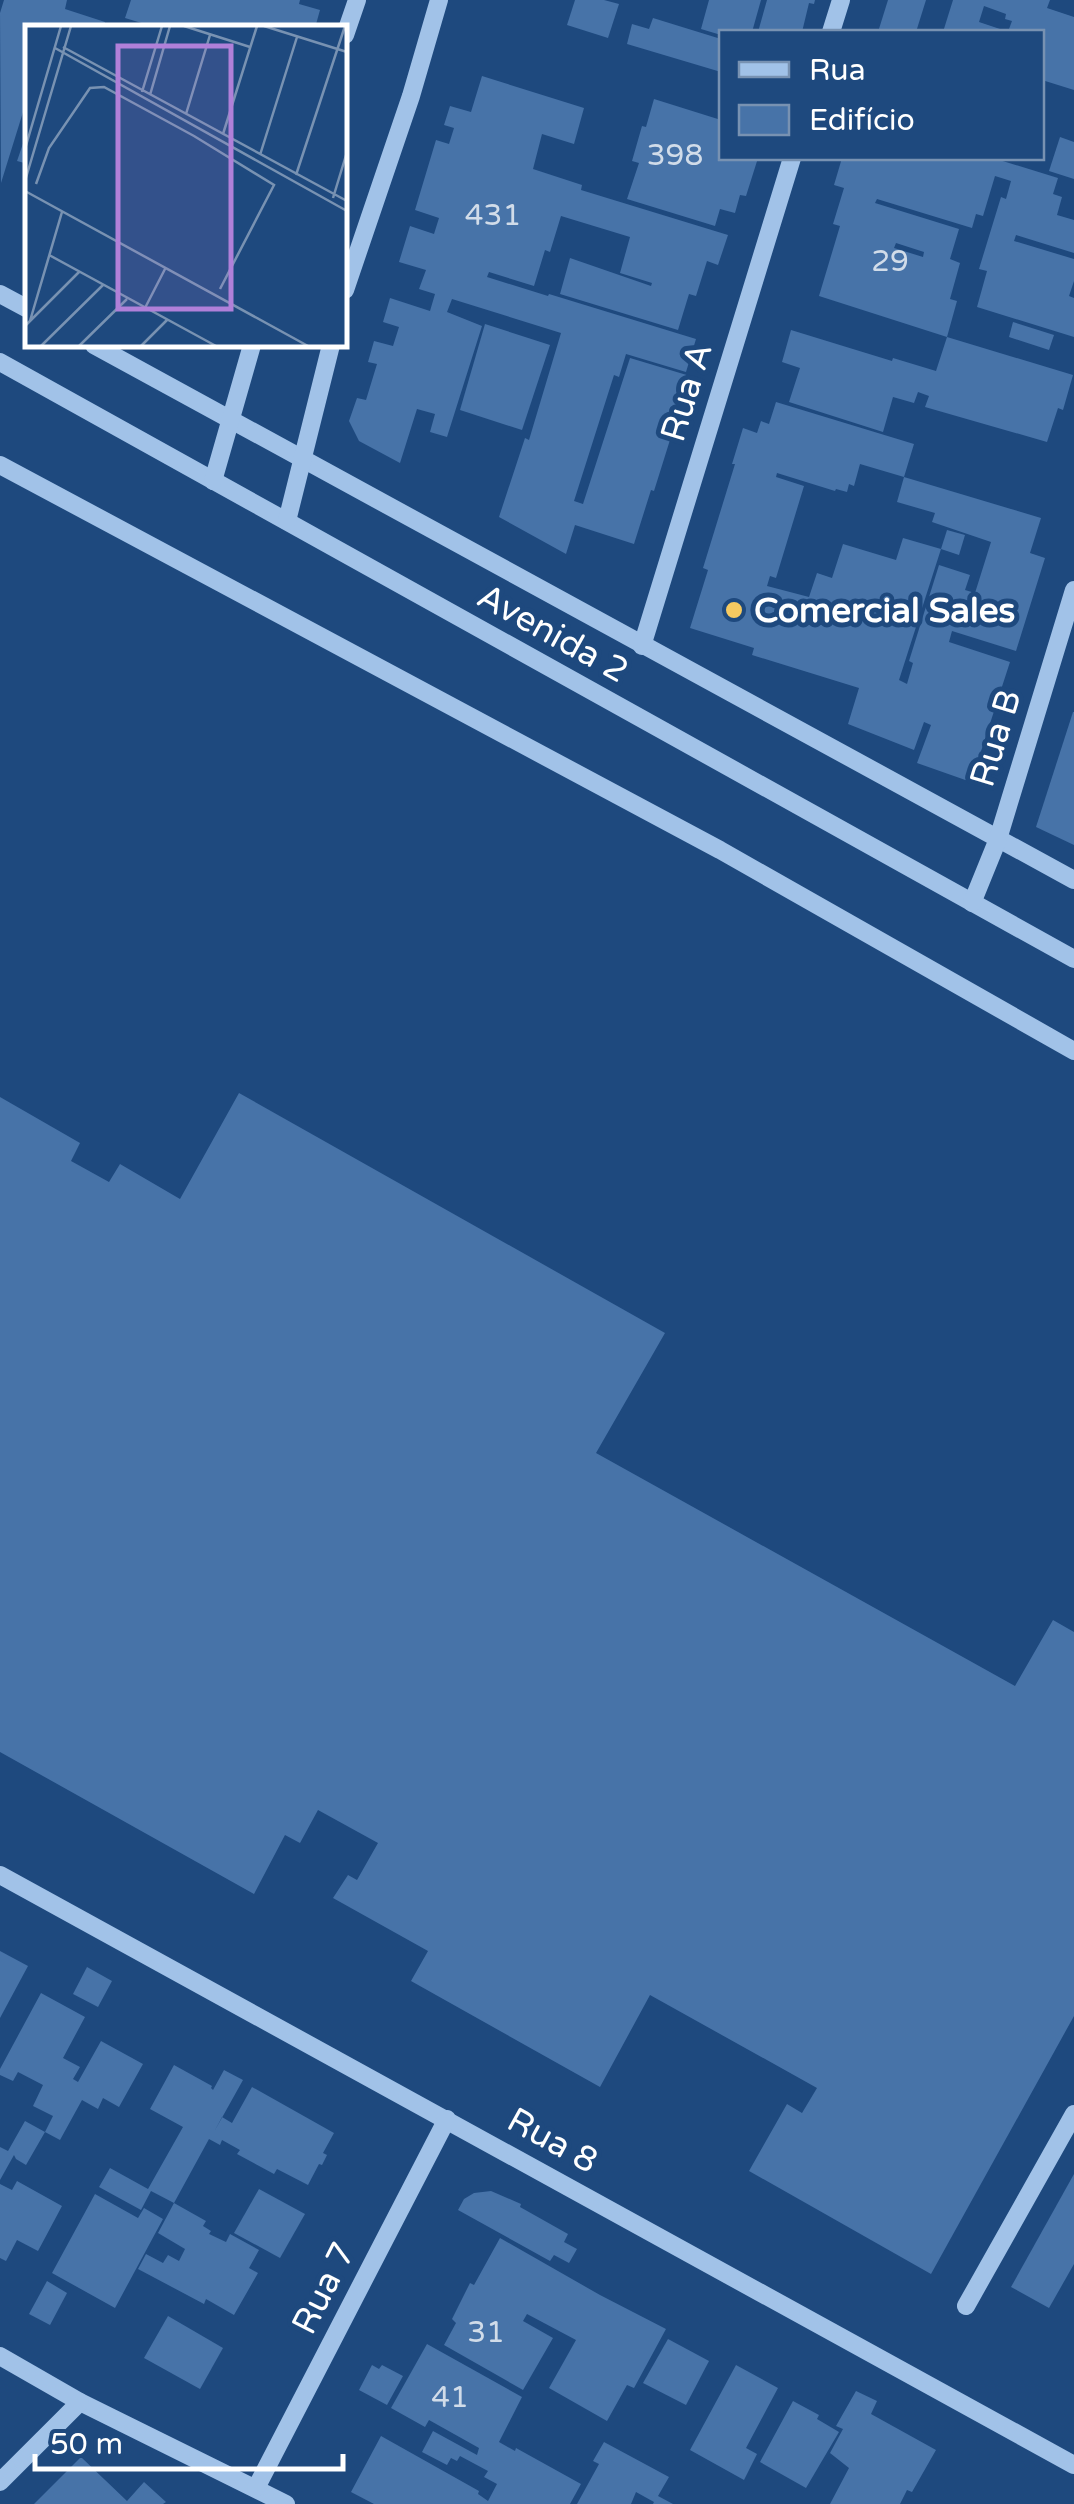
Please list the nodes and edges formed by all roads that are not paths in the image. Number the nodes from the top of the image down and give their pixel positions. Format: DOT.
graph roads {
  1 [pos="357,0"];
  2 [pos="440,0"];
  3 [pos="840,0"];
  4 [pos="348,26"];
  5 [pos="831,30"];
  6 [pos="791,160"];
  7 [pos="348,281"];
  8 [pos="0,294"];
  9 [pos="25,307"];
  10 [pos="99,348"];
  11 [pos="251,348"];
  12 [pos="330,348"];
  13 [pos="0,362"];
  14 [pos="230,420"];
  15 [pos="304,458"];
  16 [pos="0,465"];
  17 [pos="213,480"];
  18 [pos="287,521"];
  19 [pos="1074,590"];
  20 [pos="642,646"];
  21 [pos="998,839"];
  22 [pos="1074,880"];
  23 [pos="972,902"];
  24 [pos="1074,959"];
  25 [pos="1074,1051"];
  26 [pos="0,1874"];
  27 [pos="1074,2114"];
  28 [pos="448,2119"];
  29 [pos="966,2306"];
  30 [pos="0,2356"];
  31 [pos="80,2402"];
  32 [pos="1074,2466"];
  33 [pos="0,2482"];
  34 [pos="256,2488"];
  35 [pos="286,2504"];
  1 -- 4 [label="street"];
  2 -- 7 [label="street"];
  3 -- 5 [label="street"];
  6 -- 20 [label="street, Rua A"];
  8 -- 9 [label="street"];
  10 -- 14 [label="street, Avenida 2"];
  11 -- 14 [label="street"];
  12 -- 15 [label="street"];
  13 -- 17 [label="street, Avenida 2"];
  14 -- 15 [label="street, Avenida 2"];
  14 -- 17 [label="street"];
  15 -- 18 [label="street"];
  15 -- 20 [label="street, Avenida 2"];
  16 -- 25 [label="street"];
  17 -- 18 [label="street, Avenida 2"];
  18 -- 23 [label="street, Avenida 2"];
  19 -- 21 [label="street, Rua B"];
  20 -- 21 [label="street, Avenida 2"];
  21 -- 22 [label="street, Avenida 2"];
  21 -- 23 [label="street, Rua B"];
  23 -- 24 [label="street, Avenida 2"];
  26 -- 28 [label="street, Rua 8"];
  27 -- 29 [label="street"];
  28 -- 32 [label="street, Rua 8"];
  28 -- 34 [label="street, Rua 7"];
  30 -- 31 [label="street"];
  31 -- 33 [label="street"];
  31 -- 34 [label="street"];
  34 -- 35 [label="street"];
}
